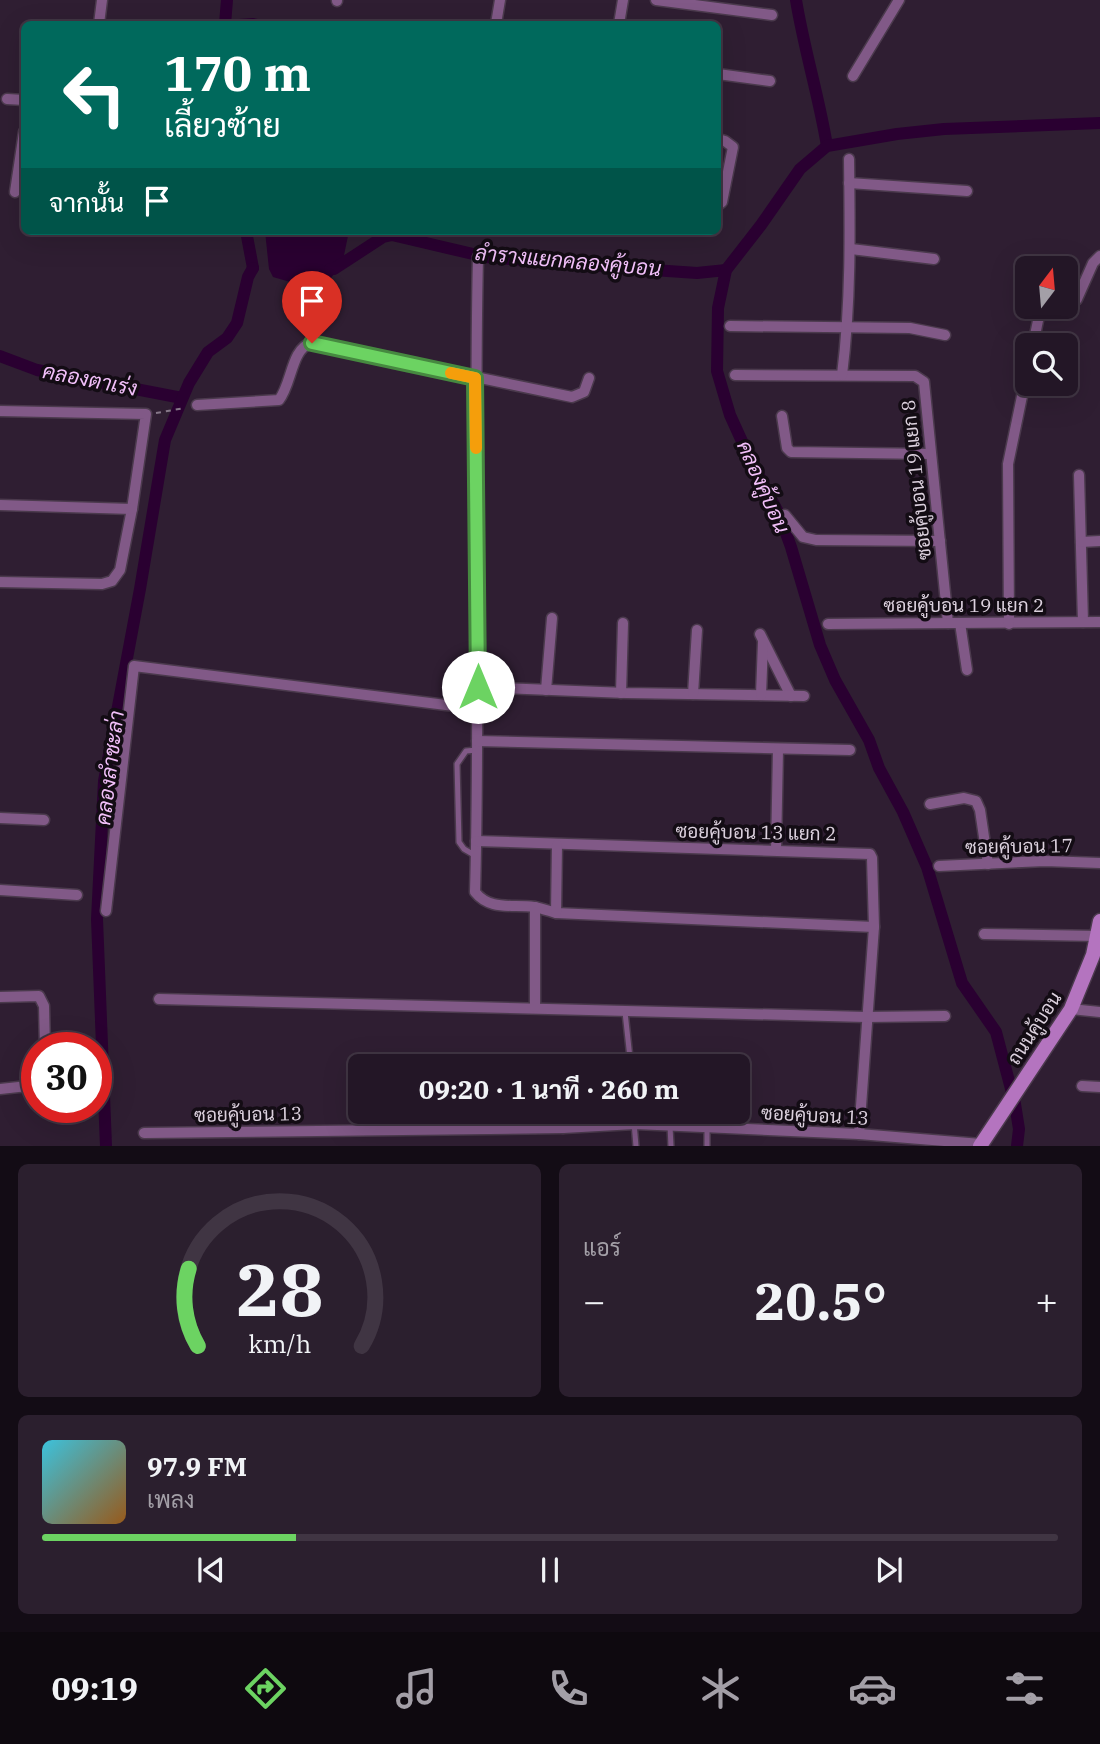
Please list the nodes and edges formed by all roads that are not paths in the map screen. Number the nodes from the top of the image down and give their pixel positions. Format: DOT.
graph roads {
  1 [pos="102,0"];
  2 [pos="500,0"];
  3 [pos="622,0"];
  4 [pos="656,0"];
  5 [pos="899,0"];
  6 [pos="772,15"];
  7 [pos="99,21"];
  8 [pos="496,21"];
  9 [pos="619,21"];
  10 [pos="721,74"];
  11 [pos="853,76"];
  12 [pos="770,81"];
  13 [pos="7,99"];
  14 [pos="21,100"];
  15 [pos="721,140"];
  16 [pos="21,152"];
  17 [pos="849,159"];
  18 [pos="849,183"];
  19 [pos="967,191"];
  20 [pos="15,192"];
  21 [pos="721,203"];
  22 [pos="850,249"];
  23 [pos="1100,256"];
  24 [pos="478,257"];
  25 [pos="934,259"];
  26 [pos="1078,297"];
  27 [pos="730,327"];
  28 [pos="848,328"];
  29 [pos="945,335"];
  30 [pos="735,375"];
  31 [pos="842,375"];
  32 [pos="475,378"];
  33 [pos="589,378"];
  34 [pos="1022,396"];
  35 [pos="197,405"];
  36 [pos="0,411"];
  37 [pos="782,416"];
  38 [pos="930,454"];
  39 [pos="1079,475"];
  40 [pos="0,505"];
  41 [pos="132,509"];
  42 [pos="785,515"];
  43 [pos="940,541"];
  44 [pos="1100,541"];
  45 [pos="1081,542"];
  46 [pos="0,582"];
  47 [pos="552,618"];
  48 [pos="1083,622"];
  49 [pos="1100,622"];
  50 [pos="624,623"];
  51 [pos="954,623"];
  52 [pos="828,624"];
  53 [pos="1009,624"];
  54 [pos="697,630"];
  55 [pos="967,670"];
  56 [pos="478,687"];
  57 [pos="546,690"];
  58 [pos="621,693"];
  59 [pos="693,694"];
  60 [pos="761,695"];
  61 [pos="791,696"];
  62 [pos="804,696"];
  63 [pos="478,709"];
  64 [pos="477,745"];
  65 [pos="778,750"];
  66 [pos="850,750"];
  67 [pos="930,804"];
  68 [pos="0,818"];
  69 [pos="44,820"];
  70 [pos="477,841"];
  71 [pos="557,845"];
  72 [pos="776,850"];
  73 [pos="476,856"];
  74 [pos="1100,863"];
  75 [pos="988,864"];
  76 [pos="939,866"];
  77 [pos="0,890"];
  78 [pos="77,895"];
  79 [pos="535,907"];
  80 [pos="106,911"];
  81 [pos="556,913"];
  82 [pos="874,927"];
  83 [pos="1099,929"];
  84 [pos="984,934"];
  85 [pos="0,997"];
  86 [pos="159,999"];
  87 [pos="535,1007"];
  88 [pos="1071,1009"];
  89 [pos="625,1010"];
  90 [pos="1100,1012"];
  91 [pos="945,1016"];
  92 [pos="866,1017"];
  93 [pos="45,1032"];
  94 [pos="629,1054"];
  95 [pos="1082,1086"];
  96 [pos="21,1087"];
  97 [pos="1100,1087"];
  98 [pos="0,1089"];
  99 [pos="535,1124"];
  100 [pos="563,1124"];
  101 [pos="635,1124"];
  102 [pos="670,1126"];
  103 [pos="707,1127"];
  104 [pos="535,1128"];
  105 [pos="563,1128"];
  106 [pos="144,1133"];
  107 [pos="859,1134"];
  108 [pos="980,1145"];
  109 [pos="636,1146"];
  110 [pos="671,1146"];
  111 [pos="706,1146"];
  1 -- 7 [label="street"];
  2 -- 8 [label="street"];
  3 -- 9 [label="street"];
  4 -- 6 [label="street"];
  5 -- 11 [label="street"];
  10 -- 12 [label="street"];
  13 -- 14 [label="street"];
  15 -- 21 [label="street"];
  16 -- 20 [label="street"];
  17 -- 18 [label="street"];
  18 -- 19 [label="street"];
  18 -- 22 [label="street"];
  22 -- 25 [label="street"];
  22 -- 28 [label="street"];
  23 -- 26 [label="street"];
  24 -- 32 [label="street"];
  27 -- 28 [label="street"];
  28 -- 29 [label="street"];
  28 -- 31 [label="street"];
  30 -- 31 [label="street"];
  31 -- 38 [label="street, ซอยคู้บอน 19 แยก 8"];
  32 -- 33 [label="street"];
  32 -- 35 [label="street"];
  32 -- 56 [label="street"];
  34 -- 53 [label="street"];
  36 -- 41 [label="street"];
  37 -- 38 [label="street"];
  38 -- 43 [label="street, ซอยคู้บอน 19 แยก 8"];
  39 -- 45 [label="street"];
  40 -- 41 [label="street"];
  41 -- 46 [label="street"];
  42 -- 43 [label="street"];
  43 -- 51 [label="street, ซอยคู้บอน 19 แยก 8"];
  44 -- 45 [label="street"];
  45 -- 48 [label="street"];
  47 -- 57 [label="street"];
  48 -- 49 [label="street, ซอยคู้บอน 19 แยก 2"];
  48 -- 53 [label="street, ซอยคู้บอน 19 แยก 2"];
  50 -- 58 [label="street"];
  51 -- 52 [label="street, ซอยคู้บอน 19 แยก 2"];
  51 -- 53 [label="street, ซอยคู้บอน 19 แยก 2"];
  51 -- 55 [label="street, ซอยคู้บอน 19 แยก 8"];
  54 -- 59 [label="street"];
  56 -- 57 [label="street"];
  56 -- 63 [label="street"];
  57 -- 58 [label="street"];
  58 -- 59 [label="street"];
  59 -- 60 [label="street"];
  60 -- 61 [label="street"];
  60 -- 61 [label="street"];
  61 -- 62 [label="street"];
  63 -- 64 [label="street"];
  63 -- 80 [label="street"];
  64 -- 65 [label="street"];
  64 -- 70 [label="street"];
  64 -- 73 [label="lane"];
  65 -- 66 [label="street"];
  65 -- 72 [label="street"];
  67 -- 75 [label="street"];
  68 -- 69 [label="street"];
  70 -- 71 [label="street, ซอยคู้บอน 13 แยก 2"];
  70 -- 73 [label="street"];
  71 -- 72 [label="street, ซอยคู้บอน 13 แยก 2"];
  71 -- 81 [label="street"];
  72 -- 82 [label="street, ซอยคู้บอน 13 แยก 2"];
  73 -- 79 [label="street"];
  74 -- 75 [label="street, ซอยคู้บอน 17"];
  75 -- 76 [label="street, ซอยคู้บอน 17"];
  77 -- 78 [label="street"];
  79 -- 81 [label="street"];
  79 -- 87 [label="street"];
  81 -- 82 [label="street"];
  82 -- 92 [label="street, ซอยคู้บอน 13 แยก 2"];
  83 -- 84 [label="street"];
  83 -- 88 [label="main road, ถนนคู้บอน"];
  85 -- 93 [label="street"];
  86 -- 87 [label="street"];
  87 -- 89 [label="street"];
  88 -- 90 [label="street"];
  88 -- 108 [label="main road, ถนนคู้บอน"];
  89 -- 92 [label="street"];
  89 -- 94 [label="lane"];
  91 -- 92 [label="street"];
  92 -- 107 [label="street, ซอยคู้บอน 13 แยก 2"];
  95 -- 97 [label="street"];
  96 -- 98 [label="street"];
  99 -- 104 [label="street"];
  100 -- 105 [label="street"];
  101 -- 102 [label="street, ซอยคู้บอน 13"];
  101 -- 105 [label="street, ซอยคู้บอน 13"];
  101 -- 109 [label="lane"];
  102 -- 103 [label="street, ซอยคู้บอน 13"];
  102 -- 110 [label="lane"];
  103 -- 107 [label="street, ซอยคู้บอน 13"];
  103 -- 111 [label="lane"];
  104 -- 105 [label="street, ซอยคู้บอน 13"];
  104 -- 106 [label="street, ซอยคู้บอน 13"];
  107 -- 108 [label="street, ซอยคู้บอน 13"];
}
